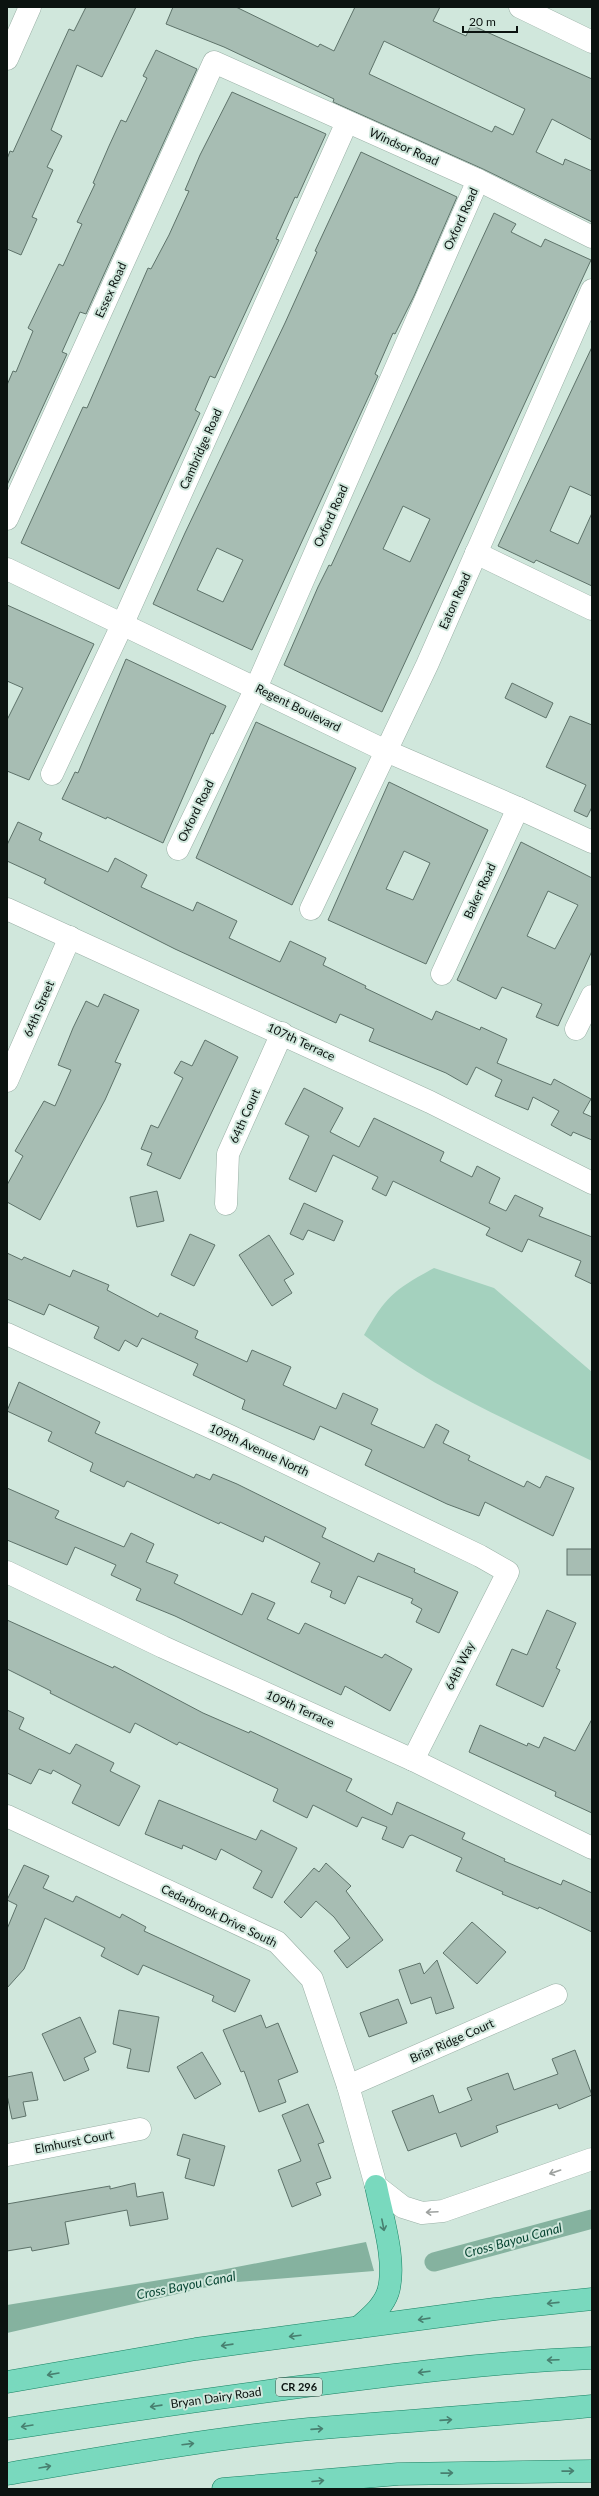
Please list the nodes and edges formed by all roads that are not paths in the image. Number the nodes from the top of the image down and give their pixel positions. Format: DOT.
graph roads {
  1 [pos="30,7"];
  2 [pos="520,7"];
  3 [pos="592,42"];
  4 [pos="7,59"];
  5 [pos="214,62"];
  6 [pos="347,122"];
  7 [pos="478,180"];
  8 [pos="592,237"];
  9 [pos="592,290"];
  10 [pos="7,519"];
  11 [pos="476,553"];
  12 [pos="7,569"];
  13 [pos="592,609"];
  14 [pos="123,623"];
  15 [pos="256,688"];
  16 [pos="384,750"];
  17 [pos="52,774"];
  18 [pos="518,808"];
  19 [pos="592,842"];
  20 [pos="178,849"];
  21 [pos="7,909"];
  22 [pos="311,909"];
  23 [pos="70,937"];
  24 [pos="442,974"];
  25 [pos="592,996"];
  26 [pos="576,1029"];
  27 [pos="282,1033"];
  28 [pos="7,1081"];
  29 [pos="592,1182"];
  30 [pos="226,1204"];
  31 [pos="7,1334"];
  32 [pos="7,1572"];
  33 [pos="508,1572"];
  34 [pos="413,1760"];
  35 [pos="7,1816"];
  36 [pos="592,1848"];
  37 [pos="556,1995"];
  38 [pos="348,2086"];
  39 [pos="140,2129"];
  40 [pos="7,2154"];
  41 [pos="592,2159"];
  42 [pos="376,2186"];
  43 [pos="592,2299"];
  44 [pos="359,2327"];
  45 [pos="592,2358"];
  46 [pos="7,2382"];
  47 [pos="592,2406"];
  48 [pos="7,2429"];
  49 [pos="592,2471"];
  50 [pos="7,2474"];
  51 [pos="223,2489"];
  1 -- 4 [label="street"];
  2 -- 3 [label="street"];
  5 -- 6 [label="street, Windsor Road"];
  5 -- 10 [label="street, Essex Road"];
  6 -- 7 [label="street, Windsor Road"];
  6 -- 14 [label="street, Cambridge Road"];
  7 -- 8 [label="street, Windsor Road"];
  7 -- 15 [label="street, Oxford Road"];
  9 -- 11 [label="street, Eaton Road"];
  11 -- 13 [label="street"];
  11 -- 16 [label="street, Eaton Road"];
  12 -- 14 [label="street, Regent Boulevard"];
  14 -- 15 [label="street, Regent Boulevard"];
  14 -- 17 [label="street, Cambridge Road"];
  15 -- 16 [label="street, Regent Boulevard"];
  15 -- 20 [label="street, Oxford Road"];
  16 -- 18 [label="street, Regent Boulevard"];
  16 -- 22 [label="street, Eaton Road"];
  18 -- 19 [label="street, Regent Boulevard"];
  18 -- 24 [label="street, Baker Road"];
  21 -- 23 [label="street, 107th Terrace"];
  23 -- 27 [label="street, 107th Terrace"];
  23 -- 28 [label="street, 64th Street"];
  25 -- 26 [label="street"];
  27 -- 29 [label="street, 107th Terrace"];
  27 -- 30 [label="street, 64th Court"];
  31 -- 33 [label="street, 109th Avenue North"];
  32 -- 34 [label="street, 109th Terrace"];
  33 -- 34 [label="street, 64th Way"];
  34 -- 36 [label="street, 109th Terrace"];
  35 -- 38 [label="street, Cedarbrook Drive South"];
  37 -- 38 [label="street, Briar Ridge Court"];
  38 -- 42 [label="street, Cedarbrook Drive South"];
  39 -- 40 [label="street, Elmhurst Court"];
  41 -- 42 [label="street, one-way"];
  42 -- 44 [label="main road, one-way"];
  43 -- 44 [label="main road, one-way"];
  44 -- 46 [label="main road, one-way"];
  45 -- 48 [label="main road, Bryan Dairy Road / CR 296, one-way"];
  50 -- 47 [label="main road, one-way"];
  51 -- 49 [label="main road, one-way"];
}
